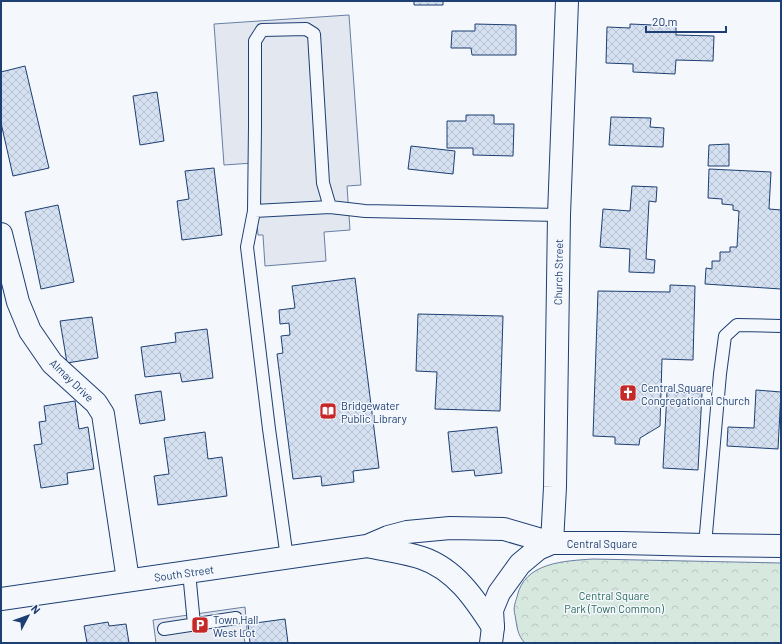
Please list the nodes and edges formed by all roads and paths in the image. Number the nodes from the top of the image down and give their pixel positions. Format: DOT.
graph roads {
  1 [pos="567,1"];
  2 [pos="330,207"];
  3 [pos="254,211"];
  4 [pos="559,214"];
  5 [pos="1,234"];
  6 [pos="781,326"];
  7 [pos="552,543"];
  8 [pos="705,545"];
  9 [pos="367,546"];
  10 [pos="781,546"];
  11 [pos="287,558"];
  12 [pos="189,572"];
  13 [pos="128,580"];
  14 [pos="1,599"];
  15 [pos="236,618"];
  16 [pos="194,624"];
  17 [pos="164,629"];
  18 [pos="496,639"];
  1 -- 4 [label="main road, Church Street"];
  2 -- 3 [label="lane"];
  2 -- 3 [label="lane"];
  2 -- 4 [label="lane"];
  3 -- 11 [label="lane"];
  4 -- 7 [label="main road, Church Street"];
  5 -- 13 [label="main road, Almay Drive"];
  6 -- 8 [label="lane"];
  7 -- 8 [label="main road, Central Square"];
  7 -- 9 [label="main road, South Street"];
  7 -- 18 [label="main road, Central Square"];
  8 -- 10 [label="main road, Central Square"];
  9 -- 11 [label="main road, South Street"];
  9 -- 18 [label="main road, South Street"];
  11 -- 12 [label="main road, South Street"];
  12 -- 13 [label="main road, South Street"];
  12 -- 16 [label="lane"];
  13 -- 14 [label="main road, South Street"];
  15 -- 16 [label="lane"];
  16 -- 17 [label="lane"];
}
